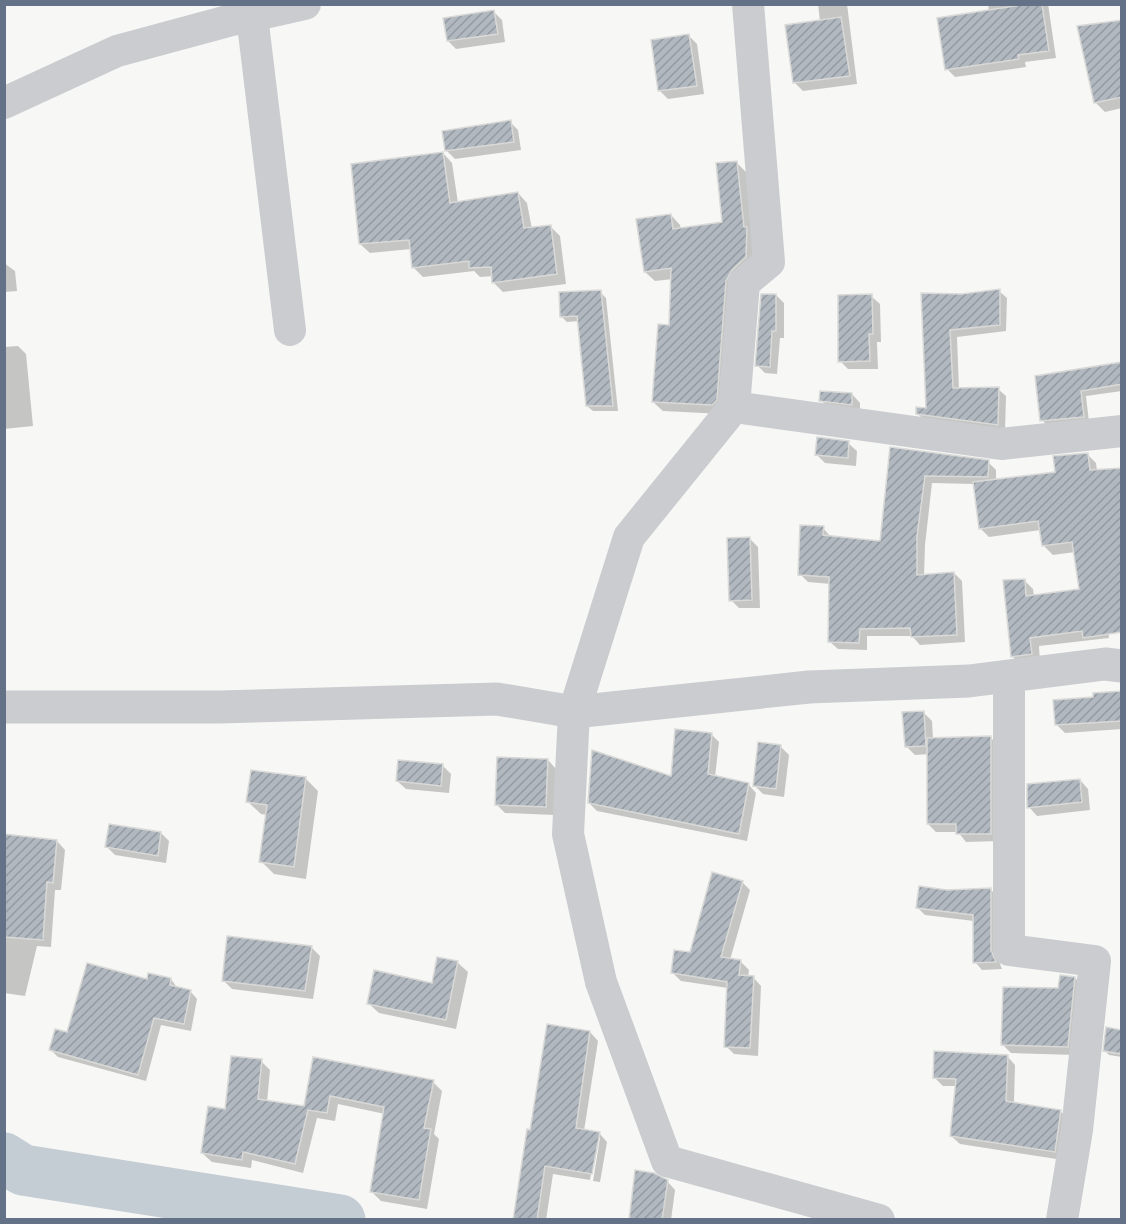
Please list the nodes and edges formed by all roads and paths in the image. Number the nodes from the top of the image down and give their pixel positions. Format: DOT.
graph roads {
  1 [pos="305,4"];
  2 [pos="748,4"];
  3 [pos="252,16"];
  4 [pos="4,104"];
  5 [pos="290,330"];
  6 [pos="734,407"];
  7 [pos="1122,430"];
  8 [pos="1122,666"];
  9 [pos="1009,676"];
  10 [pos="4,707"];
  11 [pos="574,712"];
  12 [pos="879,1220"];
  13 [pos="1062,1220"];
  1 -- 3 [label="street"];
  2 -- 6 [label="street"];
  3 -- 4 [label="street"];
  3 -- 5 [label="street"];
  6 -- 7 [label="street"];
  6 -- 11 [label="street"];
  8 -- 9 [label="street"];
  9 -- 11 [label="street"];
  9 -- 13 [label="street"];
  10 -- 11 [label="street"];
  11 -- 12 [label="street"];
}
